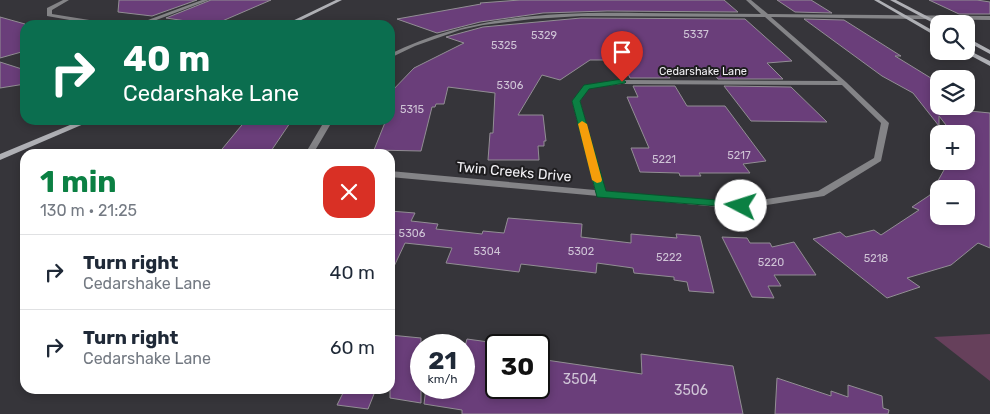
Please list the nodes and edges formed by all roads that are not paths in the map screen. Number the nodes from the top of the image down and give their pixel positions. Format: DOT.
graph roads {
  1 [pos="67,0"];
  2 [pos="207,0"];
  3 [pos="340,0"];
  4 [pos="748,0"];
  5 [pos="876,0"];
  6 [pos="892,0"];
  7 [pos="767,16"];
  8 [pos="905,16"];
  9 [pos="925,17"];
  10 [pos="990,18"];
  11 [pos="86,20"];
  12 [pos="152,20"];
  13 [pos="298,20"];
  14 [pos="930,20"];
  15 [pos="930,31"];
  16 [pos="975,44"];
  17 [pos="990,52"];
  18 [pos="395,53"];
  19 [pos="975,56"];
  20 [pos="990,64"];
  21 [pos="844,82"];
  22 [pos="77,125"];
  23 [pos="326,125"];
  24 [pos="312,149"];
  25 [pos="0,157"];
  26 [pos="395,174"];
  27 [pos="601,194"];
  1 -- 11 [label="street"];
  2 -- 12 [label="street"];
  3 -- 13 [label="street"];
  4 -- 7 [label="street, Twin Creeks Drive"];
  5 -- 8 [label="street"];
  6 -- 9 [label="street"];
  7 -- 8 [label="street"];
  7 -- 18 [label="street"];
  7 -- 21 [label="street, Twin Creeks Drive"];
  8 -- 9 [label="street"];
  8 -- 15 [label="street"];
  9 -- 10 [label="street"];
  9 -- 14 [label="street"];
  16 -- 17 [label="street"];
  19 -- 20 [label="street"];
  21 -- 27 [label="street, Cedarshake Lane"];
  21 -- 27 [label="street, Twin Creeks Drive"];
  22 -- 25 [label="street"];
  23 -- 24 [label="street"];
  26 -- 27 [label="street, Twin Creeks Drive"];
}
